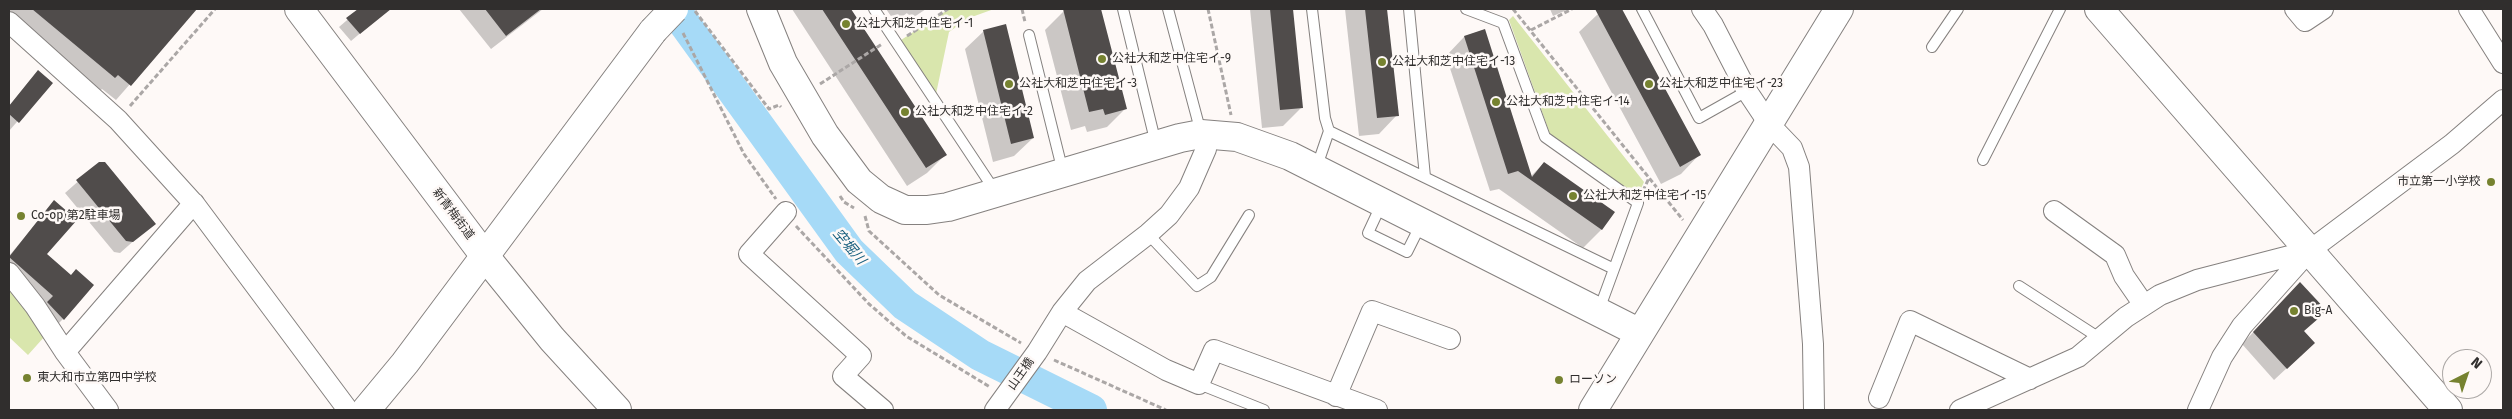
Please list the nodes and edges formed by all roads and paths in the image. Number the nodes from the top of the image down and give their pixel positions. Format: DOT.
graph roads {
  1 [pos="215,9"];
  2 [pos="299,9"];
  3 [pos="761,9"];
  4 [pos="874,9"];
  5 [pos="948,9"];
  6 [pos="1123,9"];
  7 [pos="1168,9"];
  8 [pos="1208,9"];
  9 [pos="1312,9"];
  10 [pos="1409,9"];
  11 [pos="1466,9"];
  12 [pos="1513,9"];
  13 [pos="1572,9"];
  14 [pos="1642,9"];
  15 [pos="1704,9"];
  16 [pos="1839,9"];
  17 [pos="1958,9"];
  18 [pos="2060,9"];
  19 [pos="2100,9"];
  20 [pos="2294,9"];
  21 [pos="2323,9"];
  22 [pos="2469,9"];
  23 [pos="9,22"];
  24 [pos="668,22"];
  25 [pos="1531,30"];
  26 [pos="1029,35"];
  27 [pos="895,40"];
  28 [pos="1932,47"];
  29 [pos="2503,63"];
  30 [pos="820,84"];
  31 [pos="1748,91"];
  32 [pos="2503,100"];
  33 [pos="118,120"];
  34 [pos="1769,124"];
  35 [pos="1330,131"];
  36 [pos="1201,134"];
  37 [pos="1237,137"];
  38 [pos="1156,145"];
  39 [pos="1983,160"];
  40 [pos="1316,170"];
  41 [pos="1064,173"];
  42 [pos="1425,177"];
  43 [pos="996,193"];
  44 [pos="194,203"];
  45 [pos="786,212"];
  46 [pos="2054,212"];
  47 [pos="1249,215"];
  48 [pos="1148,234"];
  49 [pos="1698,238"];
  50 [pos="2309,251"];
  51 [pos="484,256"];
  52 [pos="1614,269"];
  53 [pos="9,273"];
  54 [pos="2019,286"];
  55 [pos="2144,305"];
  56 [pos="1599,311"];
  57 [pos="1062,312"];
  58 [pos="1640,332"];
  59 [pos="1450,339"];
  60 [pos="2101,339"];
  61 [pos="65,352"];
  62 [pos="1037,352"];
  63 [pos="2030,379"];
  64 [pos="1198,384"];
  65 [pos="1336,396"];
  66 [pos="1879,398"];
  67 [pos="1000,404"];
  68 [pos="108,410"];
  69 [pos="348,410"];
  70 [pos="366,410"];
  71 [pos="617,410"];
  72 [pos="883,410"];
  73 [pos="1166,410"];
  74 [pos="1264,410"];
  75 [pos="1377,410"];
  76 [pos="1593,410"];
  77 [pos="1814,410"];
  78 [pos="1960,410"];
  79 [pos="2198,410"];
  80 [pos="2448,410"];
  1 -- 33 [label="path"];
  2 -- 51 [label="street, 新青梅街道"];
  3 -- 43 [label="street"];
  4 -- 27 [label="lane"];
  5 -- 27 [label="path"];
  6 -- 38 [label="lane"];
  7 -- 36 [label="lane"];
  8 -- 37 [label="path"];
  9 -- 35 [label="lane"];
  10 -- 42 [label="lane"];
  11 -- 52 [label="lane"];
  12 -- 25 [label="path"];
  13 -- 25 [label="path"];
  14 -- 31 [label="lane"];
  15 -- 31 [label="street"];
  16 -- 34 [label="street"];
  17 -- 28 [label="lane"];
  18 -- 39 [label="lane"];
  19 -- 50 [label="street"];
  20 -- 21 [label="street"];
  22 -- 29 [label="street"];
  23 -- 33 [label="street"];
  24 -- 45 [label="path"];
  24 -- 51 [label="street"];
  25 -- 49 [label="path"];
  26 -- 41 [label="lane"];
  27 -- 30 [label="path"];
  27 -- 43 [label="lane"];
  31 -- 34 [label="street"];
  32 -- 50 [label="street"];
  33 -- 44 [label="street"];
  34 -- 49 [label="street"];
  34 -- 77 [label="street"];
  35 -- 40 [label="lane"];
  35 -- 42 [label="lane"];
  36 -- 37 [label="street"];
  36 -- 38 [label="street"];
  36 -- 48 [label="street, 山王橋"];
  37 -- 40 [label="street"];
  38 -- 41 [label="street"];
  40 -- 56 [label="street"];
  41 -- 43 [label="street"];
  42 -- 52 [label="lane"];
  44 -- 61 [label="street"];
  44 -- 69 [label="street"];
  45 -- 67 [label="path"];
  45 -- 72 [label="street"];
  46 -- 55 [label="street"];
  47 -- 48 [label="lane"];
  48 -- 57 [label="street, 山王橋"];
  49 -- 58 [label="street"];
  50 -- 55 [label="street"];
  50 -- 79 [label="street"];
  50 -- 80 [label="street"];
  51 -- 70 [label="street"];
  51 -- 71 [label="street, 新青梅街道"];
  52 -- 56 [label="lane"];
  53 -- 61 [label="street"];
  54 -- 60 [label="lane"];
  55 -- 60 [label="street"];
  56 -- 58 [label="street"];
  57 -- 62 [label="street, 山王橋"];
  57 -- 64 [label="street"];
  58 -- 76 [label="street"];
  59 -- 65 [label="street"];
  60 -- 63 [label="street"];
  61 -- 68 [label="street"];
  62 -- 67 [label="street, 山王橋"];
  62 -- 73 [label="path"];
  63 -- 66 [label="street"];
  63 -- 78 [label="street"];
  64 -- 65 [label="street"];
  64 -- 74 [label="lane"];
  65 -- 75 [label="street"];
}
